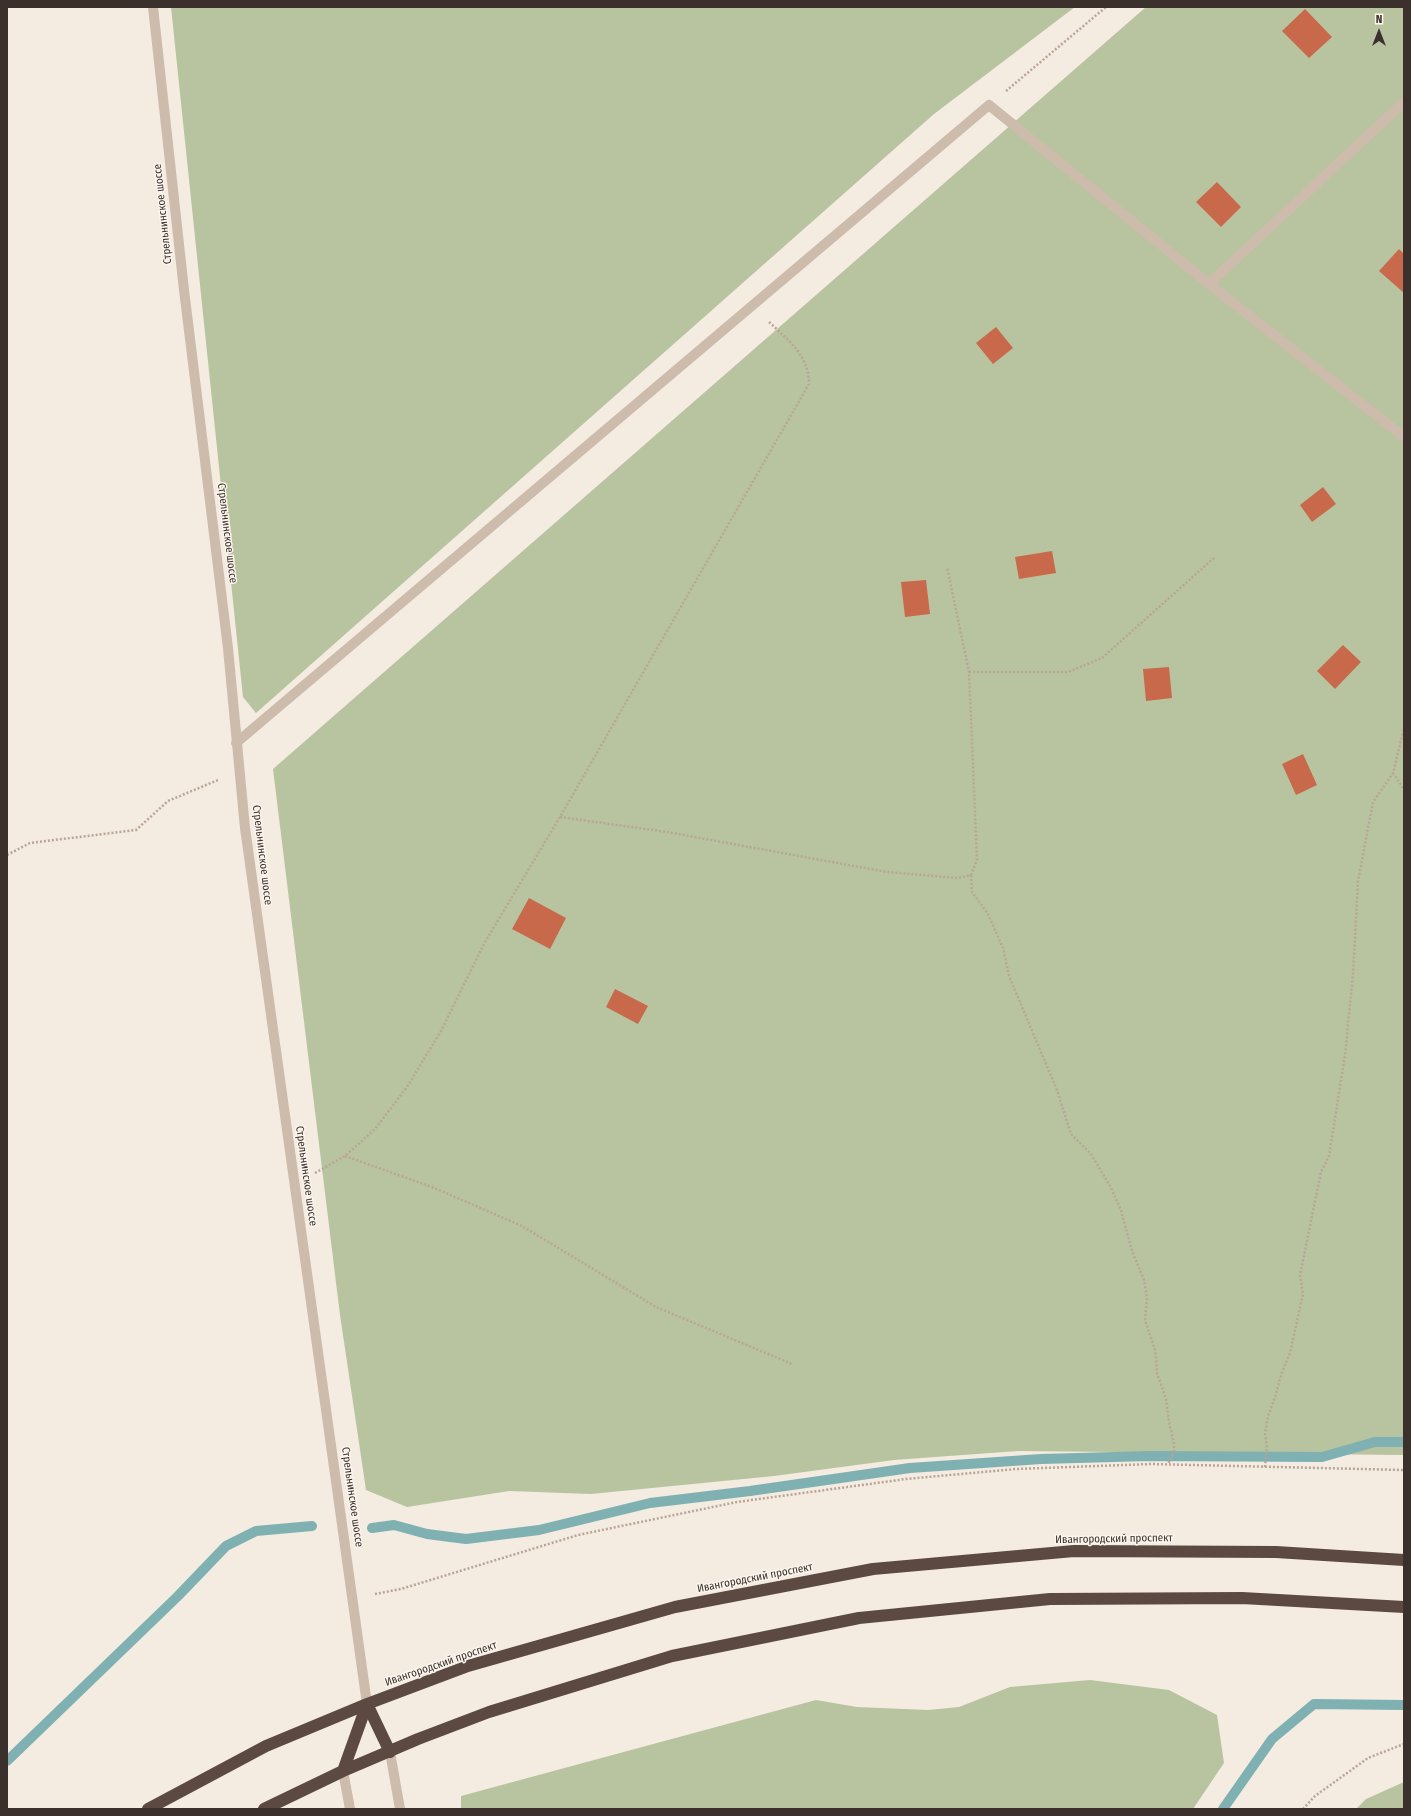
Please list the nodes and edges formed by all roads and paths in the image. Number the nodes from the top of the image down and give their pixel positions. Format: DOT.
graph roads {
  1 [pos="153,7"];
  2 [pos="1106,7"];
  3 [pos="1404,102"];
  4 [pos="989,105"];
  5 [pos="1209,284"];
  6 [pos="760,299"];
  7 [pos="1404,437"];
  8 [pos="1215,557"];
  9 [pos="947,567"];
  10 [pos="969,672"];
  11 [pos="1404,728"];
  12 [pos="236,743"];
  13 [pos="239,771"];
  14 [pos="1393,773"];
  15 [pos="1404,789"];
  16 [pos="560,817"];
  17 [pos="7,855"];
  18 [pos="970,875"];
  19 [pos="345,1156"];
  20 [pos="294,1185"];
  21 [pos="792,1364"];
  22 [pos="1168,1464"];
  23 [pos="1265,1466"];
  24 [pos="1404,1470"];
  25 [pos="1404,1560"];
  26 [pos="353,1598"];
  27 [pos="1404,1607"];
  28 [pos="367,1704"];
  29 [pos="1404,1744"];
  30 [pos="390,1752"];
  31 [pos="344,1771"];
  32 [pos="148,1809"];
  33 [pos="264,1809"];
  34 [pos="350,1809"];
  35 [pos="400,1809"];
  36 [pos="1303,1809"];
  1 -- 12 [label="street, Стрельнинское шоссе"];
  2 -- 4 [label="path"];
  3 -- 5 [label="street"];
  4 -- 5 [label="street"];
  4 -- 6 [label="street"];
  5 -- 7 [label="street"];
  6 -- 12 [label="street"];
  6 -- 16 [label="path"];
  8 -- 10 [label="path"];
  9 -- 10 [label="path"];
  10 -- 18 [label="path"];
  11 -- 14 [label="path"];
  12 -- 13 [label="street, Стрельнинское шоссе"];
  13 -- 17 [label="path"];
  13 -- 20 [label="street, Стрельнинское шоссе"];
  14 -- 15 [label="path"];
  14 -- 23 [label="path"];
  16 -- 18 [label="path"];
  16 -- 19 [label="path"];
  18 -- 22 [label="path"];
  19 -- 20 [label="path"];
  19 -- 21 [label="path"];
  20 -- 26 [label="street, Стрельнинское шоссе"];
  22 -- 23 [label="path"];
  22 -- 26 [label="path"];
  23 -- 24 [label="path"];
  25 -- 28 [label="highway, Ивангородский проспект"];
  26 -- 28 [label="street, Стрельнинское шоссе"];
  27 -- 30 [label="highway"];
  28 -- 30 [label="highway, Стрельнинское шоссе"];
  28 -- 31 [label="highway, Стрельнинское шоссе"];
  28 -- 32 [label="highway, Ивангородский проспект"];
  29 -- 36 [label="path"];
  30 -- 31 [label="highway"];
  30 -- 35 [label="street, Стрельнинское шоссе"];
  31 -- 33 [label="highway"];
  31 -- 34 [label="street, Стрельнинское шоссе"];
}
